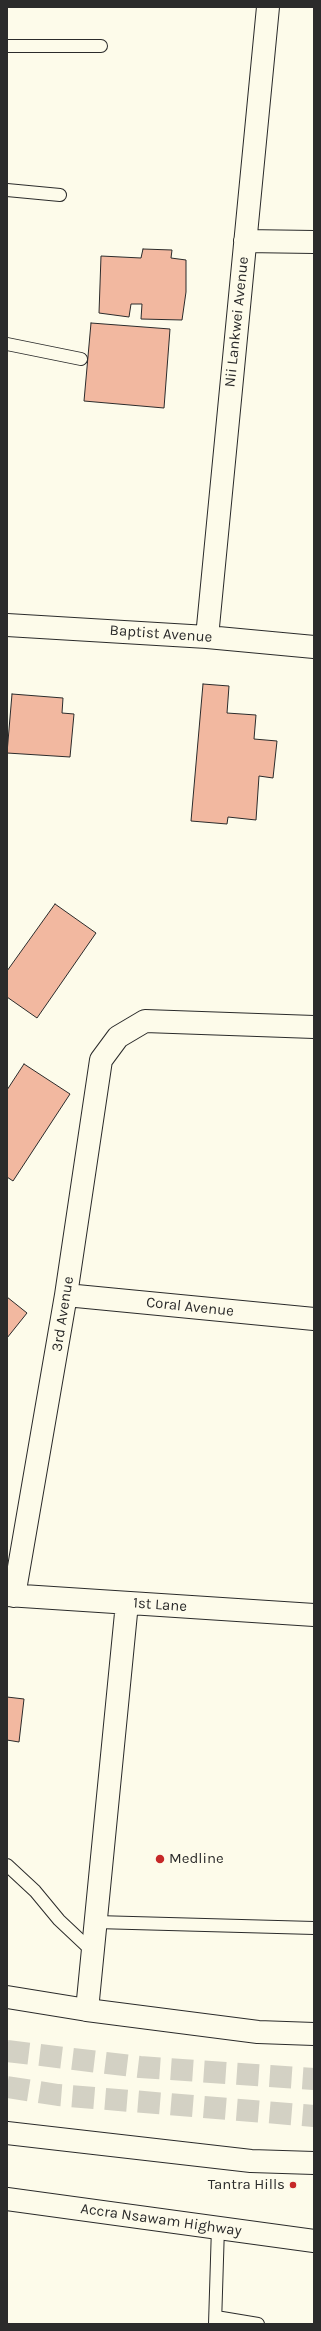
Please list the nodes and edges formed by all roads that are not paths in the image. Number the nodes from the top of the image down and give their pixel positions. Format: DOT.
graph roads {
  1 [pos="268,7"];
  2 [pos="7,46"];
  3 [pos="101,46"];
  4 [pos="7,190"];
  5 [pos="60,195"];
  6 [pos="245,241"];
  7 [pos="314,242"];
  8 [pos="7,344"];
  9 [pos="81,359"];
  10 [pos="7,625"];
  11 [pos="207,637"];
  12 [pos="314,647"];
  13 [pos="314,1026"];
  14 [pos="66,1295"];
  15 [pos="314,1319"];
  16 [pos="10,1596"];
  17 [pos="127,1603"];
  18 [pos="314,1615"];
  19 [pos="7,1865"];
  20 [pos="96,1922"];
  21 [pos="314,1928"];
  22 [pos="93,1952"];
  23 [pos="7,1997"];
  24 [pos="87,2010"];
  25 [pos="314,2034"];
  26 [pos="7,2133"];
  27 [pos="314,2163"];
  28 [pos="7,2199"];
  29 [pos="218,2227"];
  30 [pos="314,2241"];
  31 [pos="215,2320"];
  32 [pos="258,2324"];
  1 -- 6 [label="street, Nii Lankwei Avenue"];
  2 -- 3 [label="lane"];
  4 -- 5 [label="lane"];
  6 -- 7 [label="street"];
  6 -- 11 [label="street, Nii Lankwei Avenue"];
  8 -- 9 [label="lane"];
  10 -- 11 [label="street, Baptist Avenue"];
  11 -- 12 [label="street, Baptist Avenue"];
  13 -- 14 [label="street, 3rd Avenue"];
  14 -- 15 [label="street, Coral Avenue"];
  14 -- 16 [label="street, 3rd Avenue"];
  16 -- 17 [label="street, 1st Lane"];
  17 -- 18 [label="street, 1st Lane"];
  17 -- 20 [label="street"];
  19 -- 22 [label="lane"];
  20 -- 21 [label="lane"];
  20 -- 22 [label="street"];
  22 -- 24 [label="street"];
  23 -- 24 [label="street"];
  24 -- 25 [label="street"];
  26 -- 27 [label="street"];
  28 -- 29 [label="street, Accra Nsawam Highway"];
  29 -- 30 [label="street, Accra Nsawam Highway"];
  29 -- 31 [label="lane"];
  31 -- 32 [label="lane"];
}
